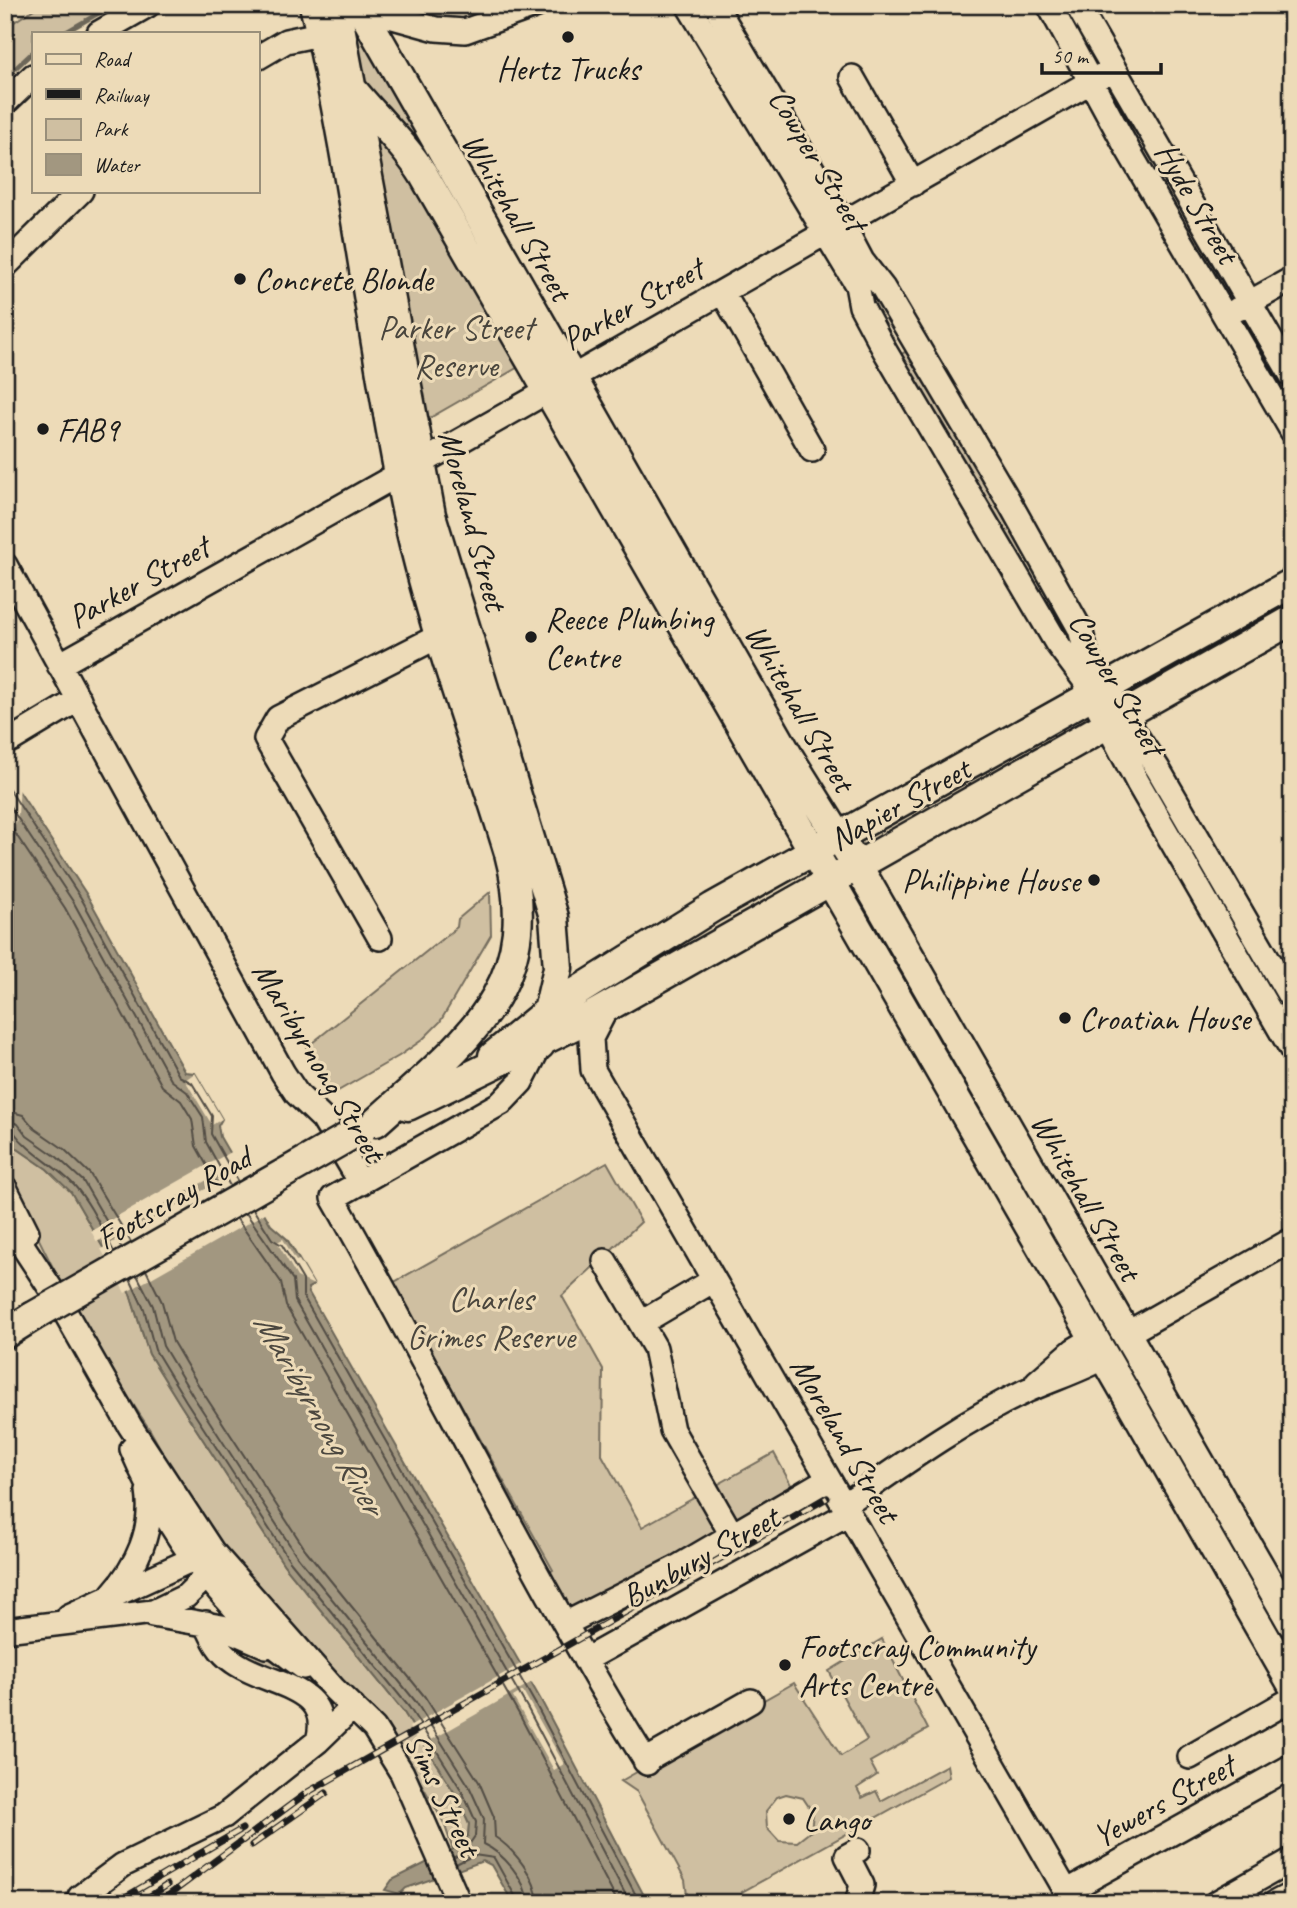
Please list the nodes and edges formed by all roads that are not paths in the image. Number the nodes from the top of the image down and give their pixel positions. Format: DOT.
graph roads {
  1 [pos="148,5"];
  2 [pos="314,5"];
  3 [pos="336,5"];
  4 [pos="537,5"];
  5 [pos="688,5"];
  6 [pos="715,5"];
  7 [pos="1049,5"];
  8 [pos="1077,5"];
  9 [pos="385,12"];
  10 [pos="101,32"];
  11 [pos="321,36"];
  12 [pos="259,57"];
  13 [pos="1113,69"];
  14 [pos="32,77"];
  15 [pos="852,77"];
  16 [pos="1091,81"];
  17 [pos="354,90"];
  18 [pos="5,103"];
  19 [pos="913,184"];
  20 [pos="80,192"];
  21 [pos="833,229"];
  22 [pos="5,266"];
  23 [pos="1292,279"];
  24 [pos="723,293"];
  25 [pos="1249,302"];
  26 [pos="1226,316"];
  27 [pos="911,336"];
  28 [pos="885,351"];
  29 [pos="1292,376"];
  30 [pos="559,384"];
  31 [pos="1292,431"];
  32 [pos="812,450"];
  33 [pos="410,469"];
  34 [pos="431,515"];
  35 [pos="5,565"];
  36 [pos="1292,583"];
  37 [pos="1292,620"];
  38 [pos="441,635"];
  39 [pos="60,665"];
  40 [pos="1099,692"];
  41 [pos="79,699"];
  42 [pos="1115,721"];
  43 [pos="11,740"];
  44 [pos="1180,806"];
  45 [pos="1158,818"];
  46 [pos="837,839"];
  47 [pos="810,852"];
  48 [pos="856,867"];
  49 [pos="828,883"];
  50 [pos="380,938"];
  51 [pos="1258,941"];
  52 [pos="903,945"];
  53 [pos="1236,954"];
  54 [pos="874,962"];
  55 [pos="1292,1000"];
  56 [pos="607,1007"];
  57 [pos="551,1008"];
  58 [pos="485,1017"];
  59 [pos="540,1045"];
  60 [pos="1292,1050"];
  61 [pos="476,1072"];
  62 [pos="369,1126"];
  63 [pos="364,1181"];
  64 [pos="5,1188"];
  65 [pos="5,1219"];
  66 [pos="1292,1240"];
  67 [pos="605,1261"];
  68 [pos="714,1280"];
  69 [pos="57,1298"];
  70 [pos="641,1323"];
  71 [pos="5,1334"];
  72 [pos="1126,1334"];
  73 [pos="1100,1347"];
  74 [pos="99,1373"];
  75 [pos="146,1482"];
  76 [pos="839,1496"];
  77 [pos="732,1535"];
  78 [pos="208,1562"];
  79 [pos="106,1599"];
  80 [pos="130,1616"];
  81 [pos="54,1623"];
  82 [pos="206,1623"];
  83 [pos="1292,1623"];
  84 [pos="565,1624"];
  85 [pos="5,1630"];
  86 [pos="585,1660"];
  87 [pos="294,1661"];
  88 [pos="1292,1684"];
  89 [pos="334,1689"];
  90 [pos="1292,1699"];
  91 [pos="751,1702"];
  92 [pos="353,1706"];
  93 [pos="318,1741"];
  94 [pos="1190,1757"];
  95 [pos="1292,1766"];
  96 [pos="858,1850"];
  97 [pos="1292,1860"];
  98 [pos="1292,1894"];
  99 [pos="80,1897"];
  100 [pos="1069,1898"];
  101 [pos="459,1903"];
  102 [pos="857,1903"];
  103 [pos="1216,1903"];
  104 [pos="1275,1903"];
  1 -- 10 [label="street"];
  2 -- 11 [label="main road"];
  3 -- 17 [label="main road, Moreland Street"];
  4 -- 9 [label="street"];
  5 -- 21 [label="street, Cowper Street"];
  6 -- 21 [label="street, Cowper Street"];
  7 -- 16 [label="street, Hyde Street"];
  8 -- 13 [label="street, Hyde Street"];
  9 -- 30 [label="main road, Whitehall Street"];
  11 -- 12 [label="street"];
  11 -- 17 [label="main road, Whitehall Street"];
  11 -- 33 [label="main road, Moreland Street"];
  13 -- 16 [label="street, Parker Street"];
  13 -- 25 [label="street, Hyde Street"];
  14 -- 18 [label="street"];
  15 -- 19 [label="street"];
  16 -- 19 [label="street, Parker Street"];
  16 -- 26 [label="street, Hyde Street"];
  17 -- 30 [label="main road, Whitehall Street"];
  17 -- 33 [label="main road, Moreland Street"];
  19 -- 21 [label="street, Parker Street"];
  20 -- 22 [label="street"];
  21 -- 24 [label="street, Parker Street"];
  21 -- 27 [label="street, Cowper Street"];
  21 -- 28 [label="street, Cowper Street"];
  23 -- 25 [label="street"];
  24 -- 30 [label="street, Parker Street"];
  24 -- 32 [label="street"];
  25 -- 26 [label="street"];
  25 -- 29 [label="street, Hyde Street"];
  26 -- 31 [label="street, Hyde Street"];
  27 -- 28 [label="street"];
  27 -- 40 [label="street, Cowper Street"];
  28 -- 40 [label="street, Cowper Street"];
  30 -- 33 [label="street, Parker Street"];
  30 -- 46 [label="main road, Whitehall Street"];
  30 -- 47 [label="main road, Whitehall Street"];
  33 -- 34 [label="main road, Moreland Street"];
  33 -- 38 [label="main road, Moreland Street"];
  33 -- 39 [label="street, Parker Street"];
  34 -- 38 [label="main road"];
  34 -- 57 [label="main road, Moreland Street"];
  35 -- 39 [label="street, Maribyrnong Street"];
  36 -- 40 [label="main road, Napier Street"];
  37 -- 42 [label="main road, Napier Street"];
  38 -- 50 [label="street"];
  38 -- 58 [label="main road, Moreland Street"];
  39 -- 41 [label="street, Maribyrnong Street"];
  40 -- 42 [label="street, Cowper Street"];
  40 -- 46 [label="main road, Napier Street"];
  41 -- 43 [label="street"];
  41 -- 63 [label="street, Maribyrnong Street"];
  42 -- 44 [label="street, Cowper Street"];
  42 -- 45 [label="street, Cowper Street"];
  42 -- 48 [label="main road, Napier Street"];
  44 -- 45 [label="street"];
  44 -- 51 [label="street, Cowper Street"];
  45 -- 53 [label="street, Cowper Street"];
  46 -- 47 [label="main road, Napier Street"];
  46 -- 48 [label="main road, Whitehall Street"];
  47 -- 49 [label="main road, Whitehall Street"];
  47 -- 57 [label="main road, Napier Street"];
  48 -- 49 [label="main road, Napier Street"];
  48 -- 52 [label="main road, Whitehall Street"];
  49 -- 54 [label="main road, Whitehall Street"];
  49 -- 56 [label="main road, Napier Street"];
  51 -- 53 [label="street"];
  51 -- 55 [label="street, Cowper Street"];
  52 -- 54 [label="main road"];
  52 -- 72 [label="main road, Whitehall Street"];
  53 -- 60 [label="street, Cowper Street"];
  54 -- 73 [label="main road, Whitehall Street"];
  56 -- 59 [label="main road, Napier Street"];
  56 -- 68 [label="street, Moreland Street"];
  57 -- 59 [label="main road, Moreland Street"];
  57 -- 61 [label="main road, Footscray Road"];
  58 -- 62 [label="main road, Footscray Road"];
  59 -- 61 [label="main road, Footscray Road"];
  59 -- 63 [label="street"];
  61 -- 62 [label="main road, Footscray Road"];
  62 -- 71 [label="main road, Footscray Road, bridge"];
  63 -- 84 [label="street, Maribyrnong Street"];
  64 -- 69 [label="street, Sims Street"];
  65 -- 69 [label="street, Sims Street"];
  66 -- 72 [label="street, Bunbury Street"];
  67 -- 70 [label="street"];
  68 -- 70 [label="street"];
  68 -- 76 [label="street, Moreland Street"];
  69 -- 74 [label="street, Sims Street"];
  70 -- 77 [label="street"];
  72 -- 73 [label="main road, Bunbury Street"];
  72 -- 83 [label="main road, Whitehall Street"];
  73 -- 76 [label="street, Bunbury Street"];
  73 -- 88 [label="main road, Whitehall Street"];
  74 -- 75 [label="street, Sims Street"];
  74 -- 78 [label="street, Sims Street"];
  75 -- 78 [label="street, Sims Street"];
  75 -- 79 [label="street"];
  76 -- 77 [label="street, Bunbury Street"];
  76 -- 86 [label="street, Bunbury Street"];
  76 -- 100 [label="street, Moreland Street"];
  77 -- 84 [label="street, Bunbury Street"];
  78 -- 79 [label="street"];
  78 -- 80 [label="street"];
  78 -- 87 [label="street, Sims Street"];
  78 -- 89 [label="street, Sims Street"];
  79 -- 81 [label="street"];
  80 -- 81 [label="street"];
  80 -- 82 [label="street"];
  81 -- 85 [label="street"];
  82 -- 87 [label="street"];
  82 -- 93 [label="street"];
  84 -- 86 [label="street, Maribyrnong Street"];
  86 -- 91 [label="street, Maribyrnong Street"];
  87 -- 89 [label="street, Sims Street"];
  89 -- 92 [label="street, Sims Street"];
  90 -- 94 [label="street"];
  92 -- 93 [label="street"];
  92 -- 101 [label="street, Sims Street"];
  93 -- 99 [label="street"];
  95 -- 100 [label="street, Yewers Street"];
  96 -- 102 [label="street"];
  97 -- 103 [label="street"];
  98 -- 104 [label="street"];
}
